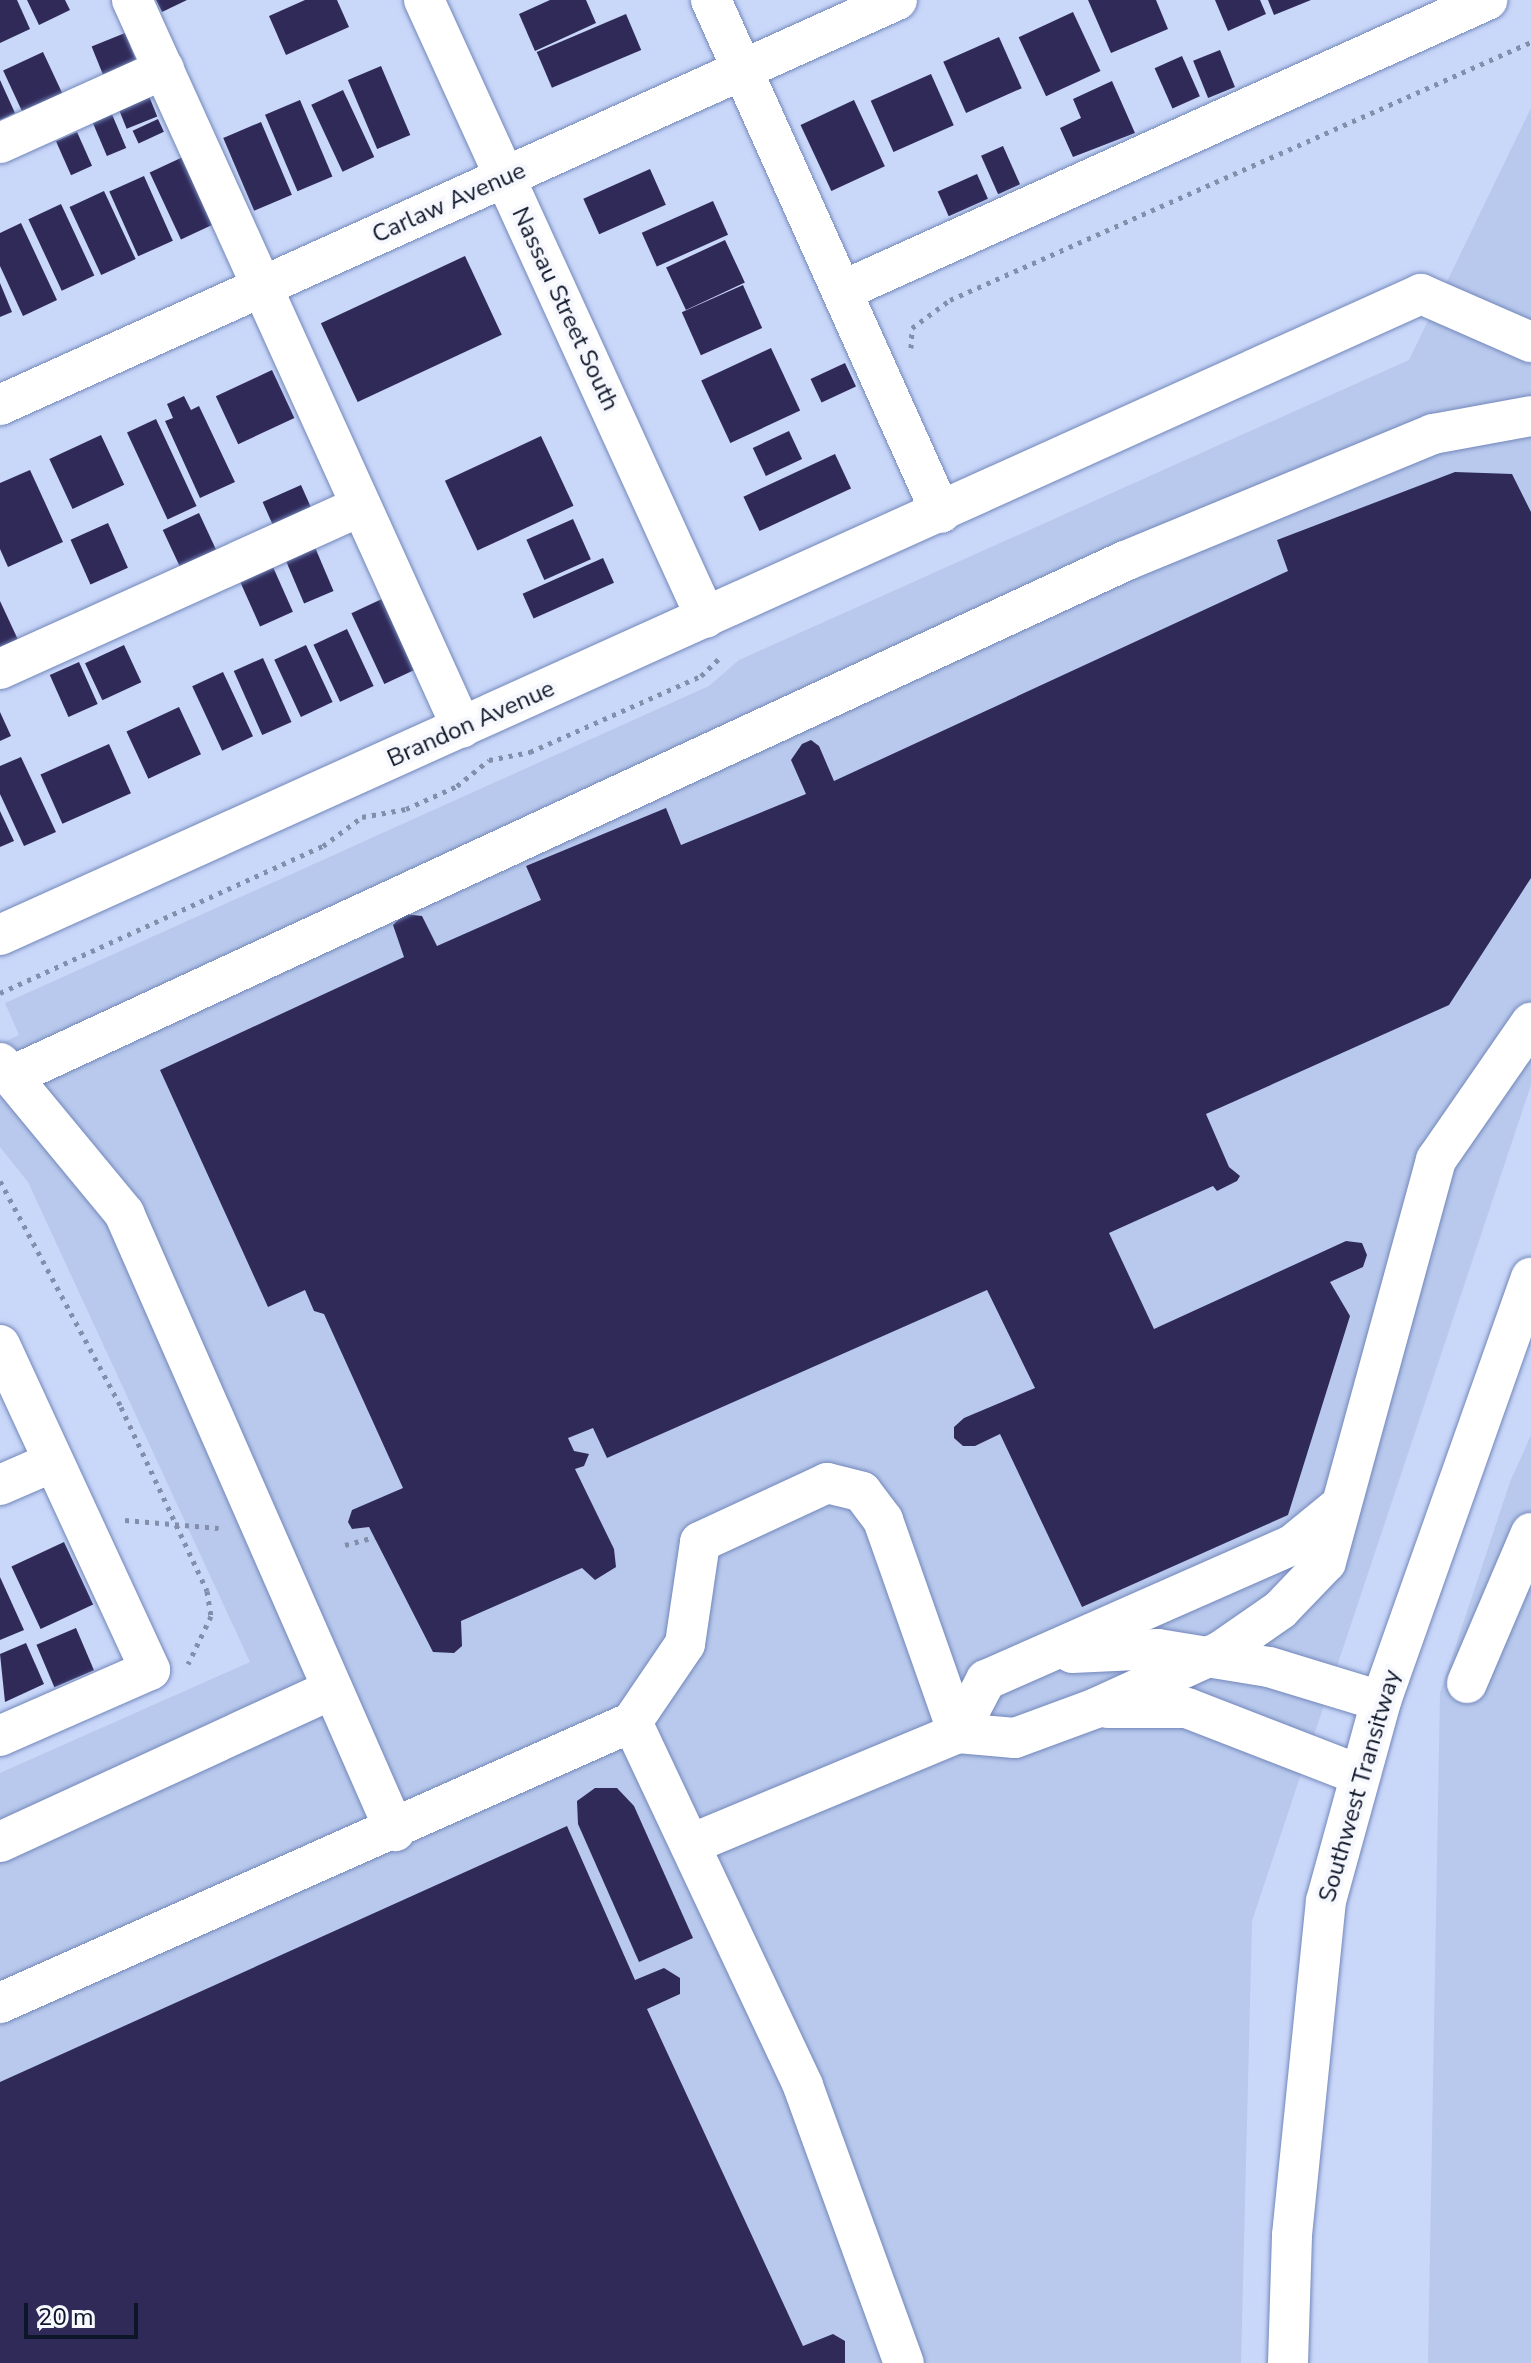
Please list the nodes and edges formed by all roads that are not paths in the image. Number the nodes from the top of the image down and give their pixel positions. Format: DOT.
graph roads {
  1 [pos="132,0"];
  2 [pos="424,0"];
  3 [pos="711,0"];
  4 [pos="897,0"];
  5 [pos="1487,0"];
  6 [pos="164,69"];
  7 [pos="744,70"];
  8 [pos="0,143"];
  9 [pos="505,178"];
  10 [pos="262,286"];
  11 [pos="842,291"];
  12 [pos="1531,342"];
  13 [pos="0,405"];
  14 [pos="1531,416"];
  15 [pos="361,506"];
  16 [pos="941,513"];
  17 [pos="720,631"];
  18 [pos="0,669"];
  19 [pos="462,728"];
  20 [pos="0,935"];
  21 [pos="1531,1023"];
  22 [pos="7,1069"];
  23 [pos="1531,1278"];
  24 [pos="0,1345"];
  25 [pos="53,1462"];
  26 [pos="0,1485"];
  27 [pos="1341,1505"];
  28 [pos="1531,1533"];
  29 [pos="1051,1654"];
  30 [pos="1207,1657"];
  31 [pos="1467,1683"];
  32 [pos="333,1689"];
  33 [pos="1381,1701"];
  34 [pos="1096,1708"];
  35 [pos="632,1722"];
  36 [pos="958,1733"];
  37 [pos="0,1736"];
  38 [pos="1360,1775"];
  39 [pos="395,1831"];
  40 [pos="0,1842"];
  41 [pos="691,1844"];
  42 [pos="0,2003"];
  43 [pos="904,2363"];
  44 [pos="1288,2363"];
  1 -- 6 [label="street"];
  2 -- 9 [label="street, Nassau Street South"];
  3 -- 7 [label="street"];
  4 -- 7 [label="street, Carlaw Avenue"];
  5 -- 11 [label="street"];
  6 -- 8 [label="street"];
  6 -- 10 [label="street"];
  7 -- 9 [label="street, Carlaw Avenue"];
  7 -- 11 [label="street"];
  9 -- 10 [label="street, Carlaw Avenue"];
  9 -- 17 [label="street, Nassau Street South"];
  10 -- 13 [label="street, Carlaw Avenue"];
  10 -- 15 [label="street"];
  11 -- 16 [label="street"];
  12 -- 16 [label="street, Brandon Avenue"];
  14 -- 22 [label="street"];
  15 -- 18 [label="street"];
  15 -- 19 [label="street"];
  16 -- 17 [label="street, Brandon Avenue"];
  17 -- 19 [label="street, Brandon Avenue"];
  19 -- 20 [label="street, Brandon Avenue"];
  21 -- 27 [label="street"];
  22 -- 32 [label="street"];
  23 -- 33 [label="street, Southwest Transitway"];
  24 -- 25 [label="street"];
  25 -- 26 [label="street"];
  25 -- 37 [label="street"];
  27 -- 29 [label="street"];
  27 -- 30 [label="street"];
  28 -- 31 [label="street"];
  29 -- 30 [label="street"];
  29 -- 36 [label="street"];
  30 -- 33 [label="street"];
  30 -- 34 [label="street"];
  32 -- 39 [label="street"];
  32 -- 40 [label="street"];
  33 -- 38 [label="street, Southwest Transitway"];
  34 -- 36 [label="street"];
  34 -- 38 [label="street"];
  35 -- 36 [label="street"];
  35 -- 39 [label="street"];
  35 -- 41 [label="street"];
  36 -- 41 [label="street"];
  38 -- 44 [label="street, Southwest Transitway"];
  39 -- 42 [label="street"];
  41 -- 43 [label="street"];
}
